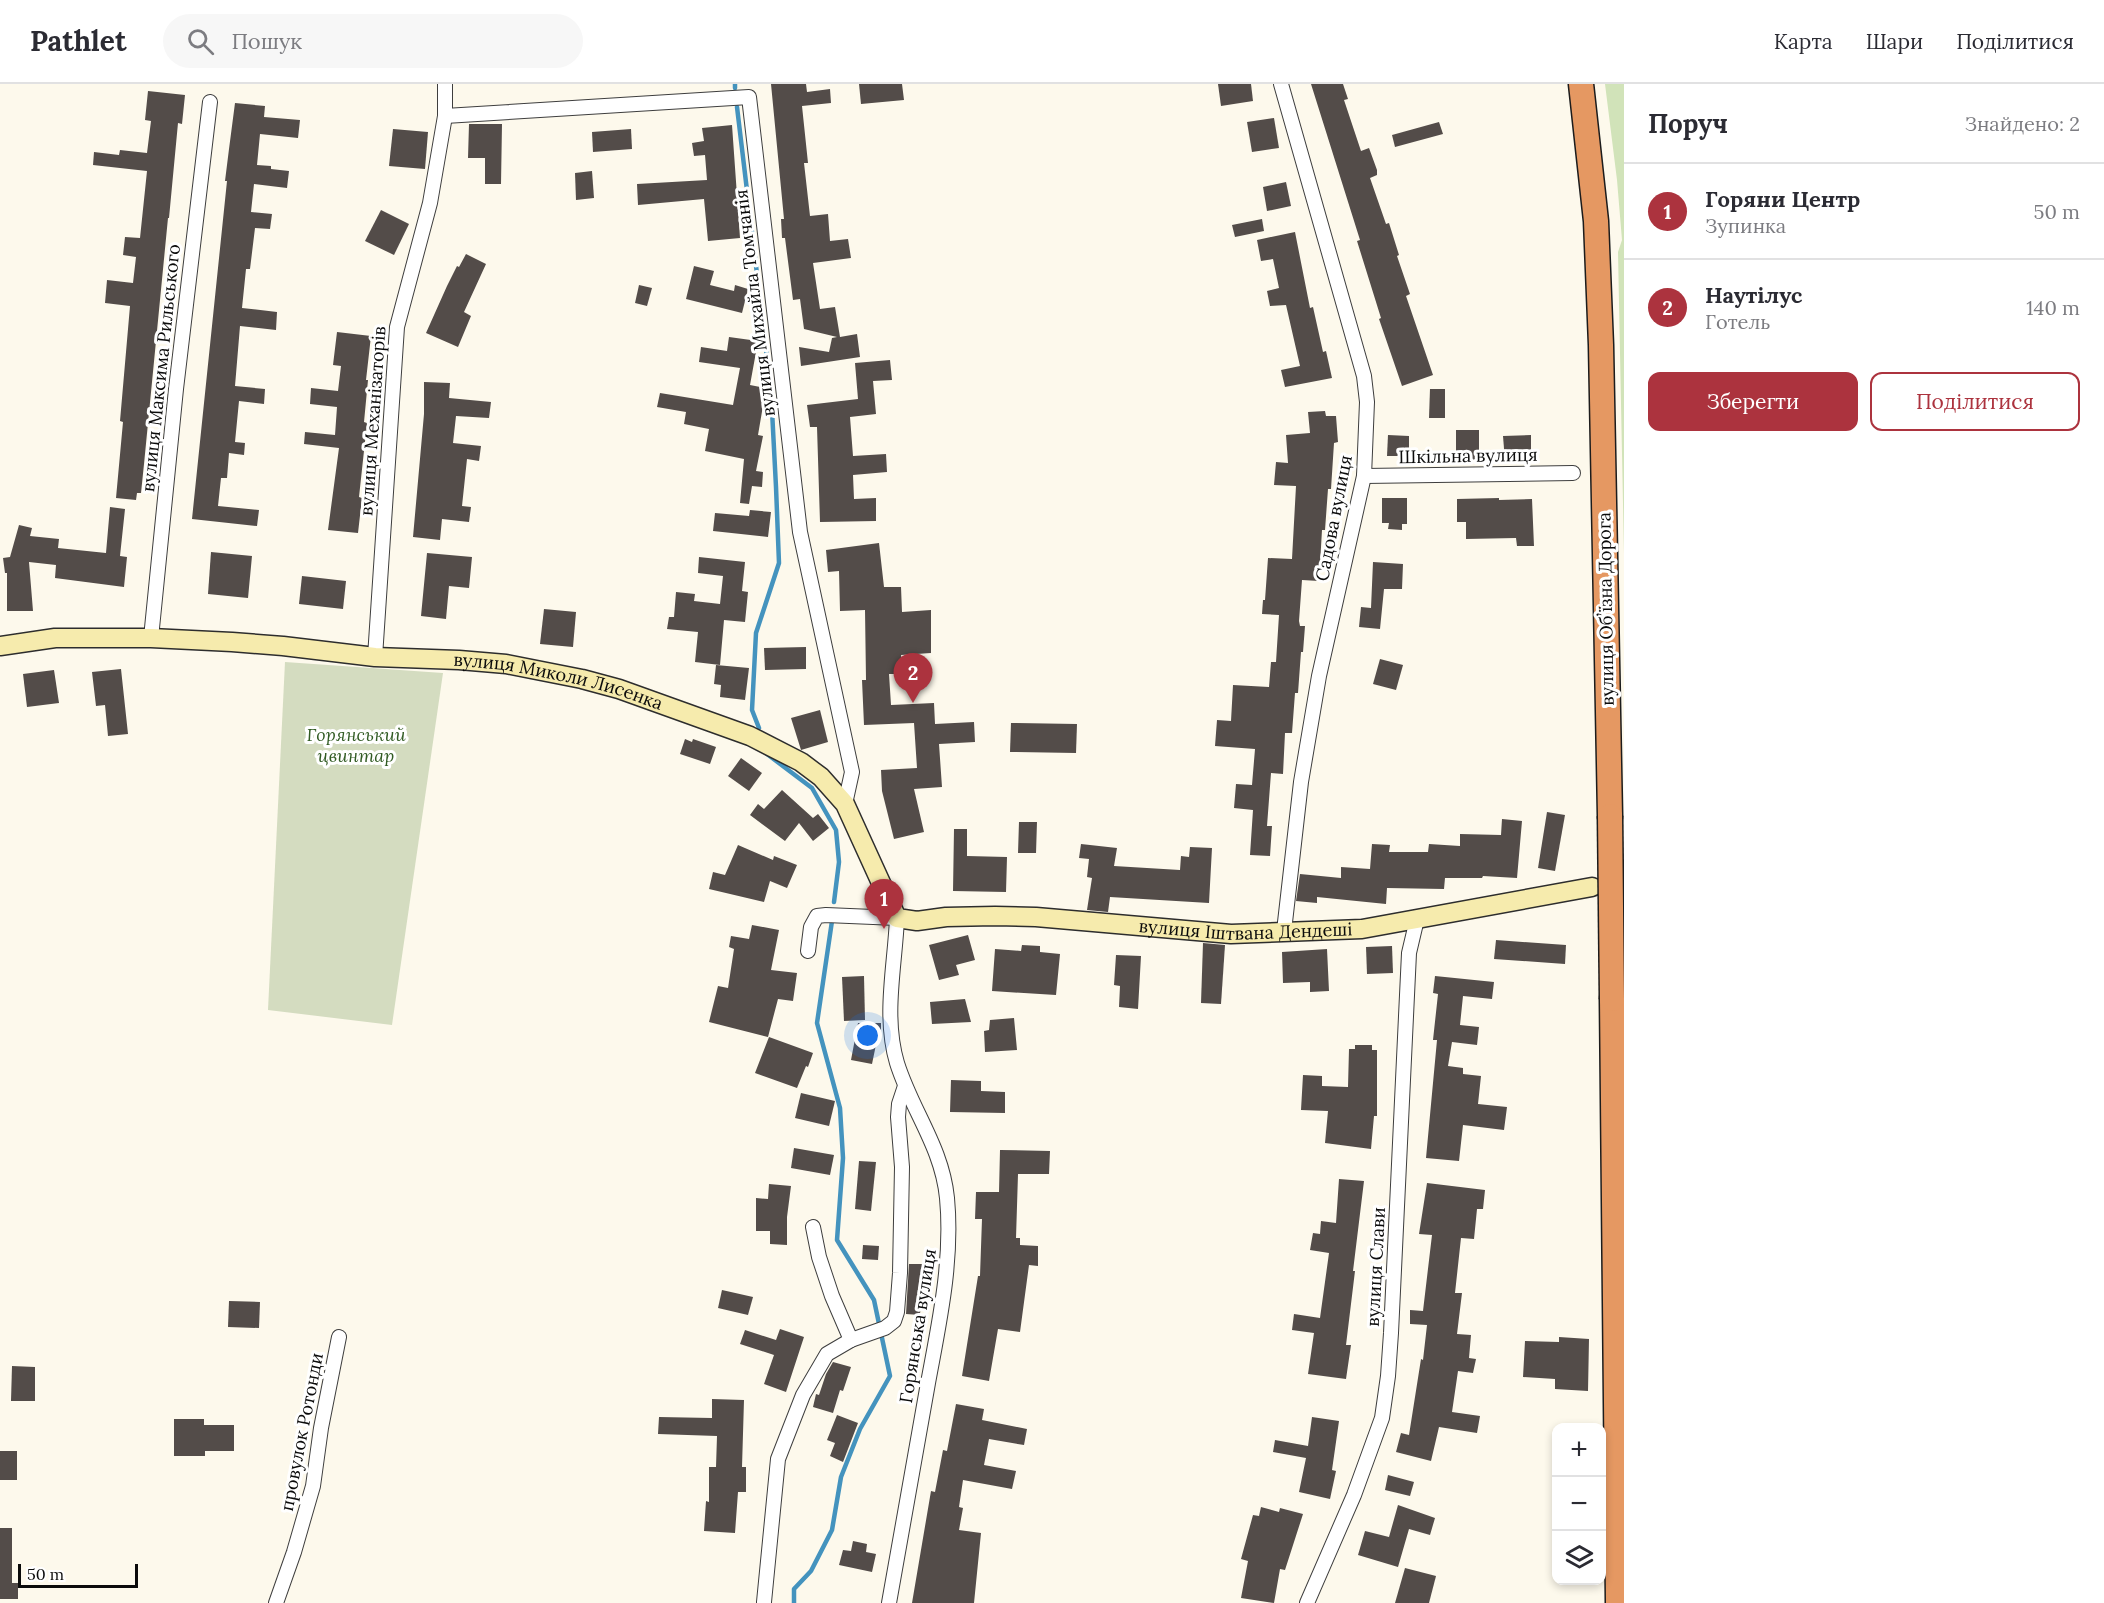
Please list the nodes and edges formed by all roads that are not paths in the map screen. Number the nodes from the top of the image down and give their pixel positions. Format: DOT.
graph roads {
  1 [pos="445,84"];
  2 [pos="1281,84"];
  3 [pos="1581,84"];
  4 [pos="749,91"];
  5 [pos="210,102"];
  6 [pos="445,116"];
  7 [pos="1573,473"];
  8 [pos="1364,476"];
  9 [pos="151,638"];
  10 [pos="0,646"];
  11 [pos="375,657"];
  12 [pos="845,804"];
  13 [pos="1592,888"];
  14 [pos="897,918"];
  15 [pos="1417,919"];
  16 [pos="1284,931"];
  17 [pos="808,951"];
  18 [pos="905,1086"];
  19 [pos="813,1227"];
  20 [pos="339,1336"];
  21 [pos="851,1340"];
  22 [pos="1619,1366"];
  23 [pos="764,1602"];
  24 [pos="276,1603"];
  25 [pos="889,1603"];
  26 [pos="1307,1603"];
  27 [pos="1618,1603"];
  1 -- 6 [label="street, вулиця Механізаторів"];
  2 -- 8 [label="street, Садова вулиця"];
  3 -- 22 [label="highway, вулиця Обʼїзна Дорога, bridge"];
  4 -- 6 [label="street, вулиця Михайла Томчанія"];
  4 -- 12 [label="street, вулиця Михайла Томчанія"];
  5 -- 9 [label="street, вулиця Максима Рильського"];
  6 -- 11 [label="street, вулиця Механізаторів"];
  7 -- 8 [label="street, Шкільна вулиця"];
  8 -- 16 [label="street, Садова вулиця"];
  9 -- 10 [label="street, вулиця Миколи Лисенка"];
  9 -- 11 [label="street, вулиця Миколи Лисенка"];
  11 -- 12 [label="street, вулиця Миколи Лисенка"];
  12 -- 14 [label="street, вулиця Миколи Лисенка"];
  13 -- 15 [label="street, вулиця Іштвана Дендеші"];
  14 -- 16 [label="street, вулиця Іштвана Дендеші"];
  14 -- 17 [label="street"];
  14 -- 18 [label="street, Горянська вулиця"];
  15 -- 16 [label="street, вулиця Іштвана Дендеші"];
  15 -- 26 [label="street, вулиця Слави"];
  18 -- 21 [label="street"];
  18 -- 25 [label="street, Горянська вулиця"];
  19 -- 21 [label="street"];
  20 -- 24 [label="street, провулок Ротонди"];
  21 -- 23 [label="street"];
  22 -- 27 [label="highway, вулиця Обʼїзна Дорога"];
}
